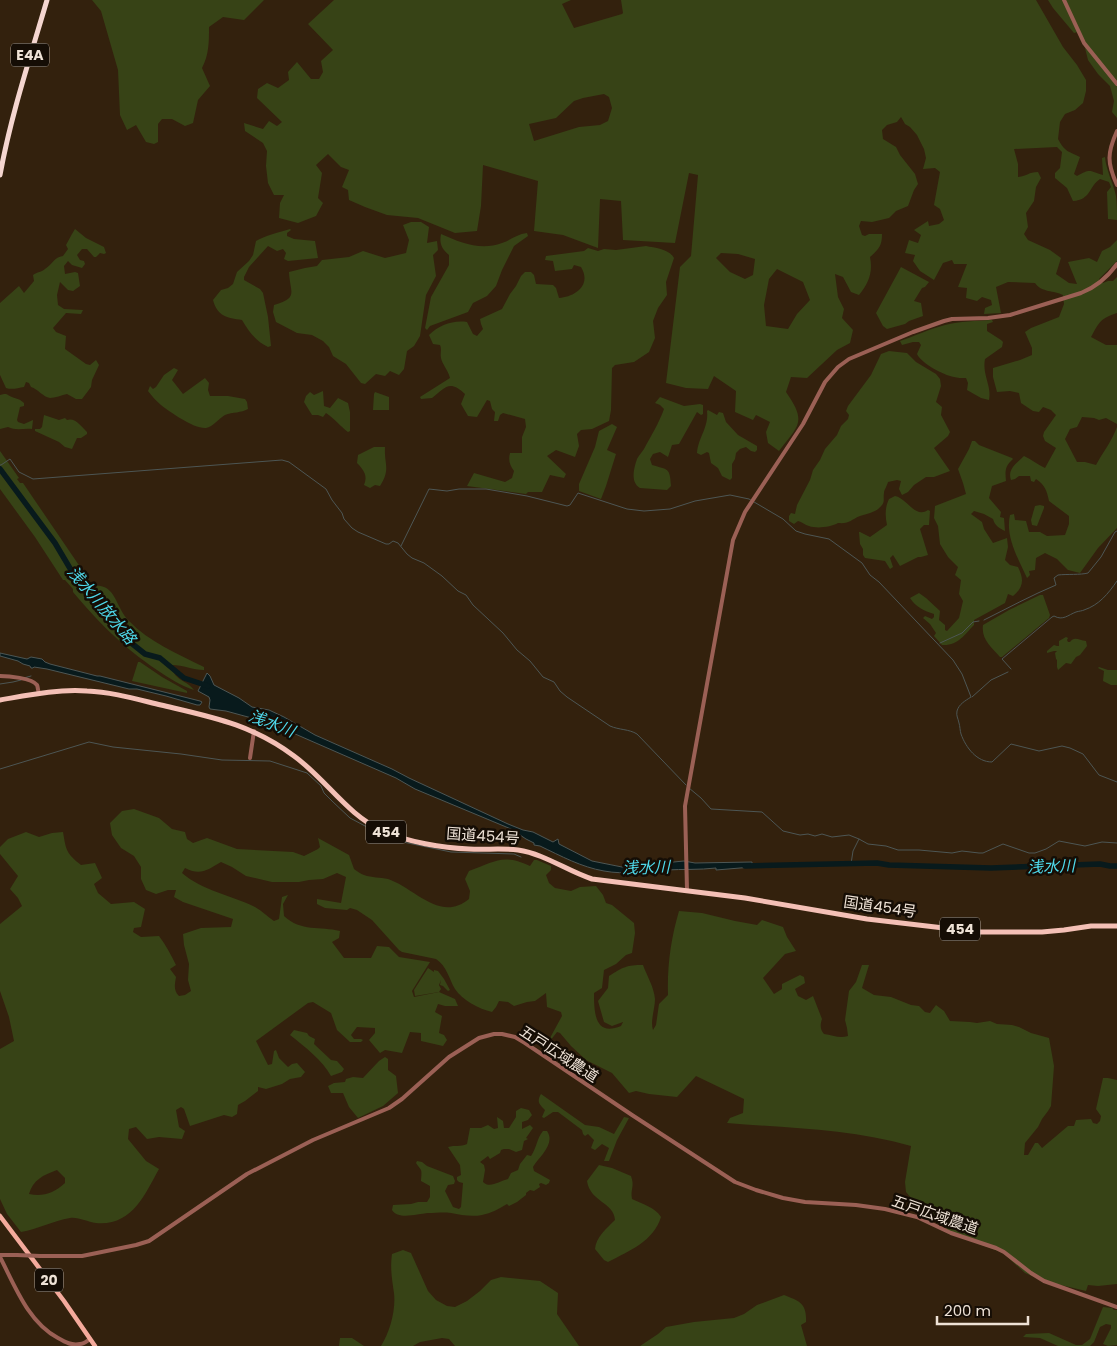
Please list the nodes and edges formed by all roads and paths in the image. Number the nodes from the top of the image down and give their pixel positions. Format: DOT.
graph roads {
  1 [pos="46,0"];
  2 [pos="1064,0"];
  3 [pos="1117,84"];
  4 [pos="11,120"];
  5 [pos="1117,130"];
  6 [pos="0,163"];
  7 [pos="0,174"];
  8 [pos="1117,185"];
  9 [pos="1117,264"];
  10 [pos="0,676"];
  11 [pos="39,694"];
  12 [pos="0,700"];
  13 [pos="254,731"];
  14 [pos="250,758"];
  15 [pos="687,890"];
  16 [pos="1117,926"];
  17 [pos="0,1216"];
  18 [pos="0,1256"];
  19 [pos="1117,1307"];
  20 [pos="90,1339"];
  21 [pos="95,1346"];
  1 -- 4 [label="highway, E4A"];
  2 -- 3 [label="street"];
  4 -- 6 [label="highway, E4A"];
  4 -- 7 [label="highway, E4A"];
  5 -- 8 [label="street"];
  9 -- 15 [label="street"];
  10 -- 11 [label="street"];
  11 -- 12 [label="highway, 国道454号 / 454"];
  11 -- 13 [label="highway, 国道454号 / 454"];
  13 -- 14 [label="street"];
  13 -- 15 [label="highway, 国道454号 / 454"];
  15 -- 16 [label="highway, 国道454号 / 454"];
  17 -- 20 [label="main road, 20"];
  18 -- 19 [label="street, 五戸広域農道, bridge"];
  18 -- 20 [label="street"];
  20 -- 21 [label="main road, 20"];
}
